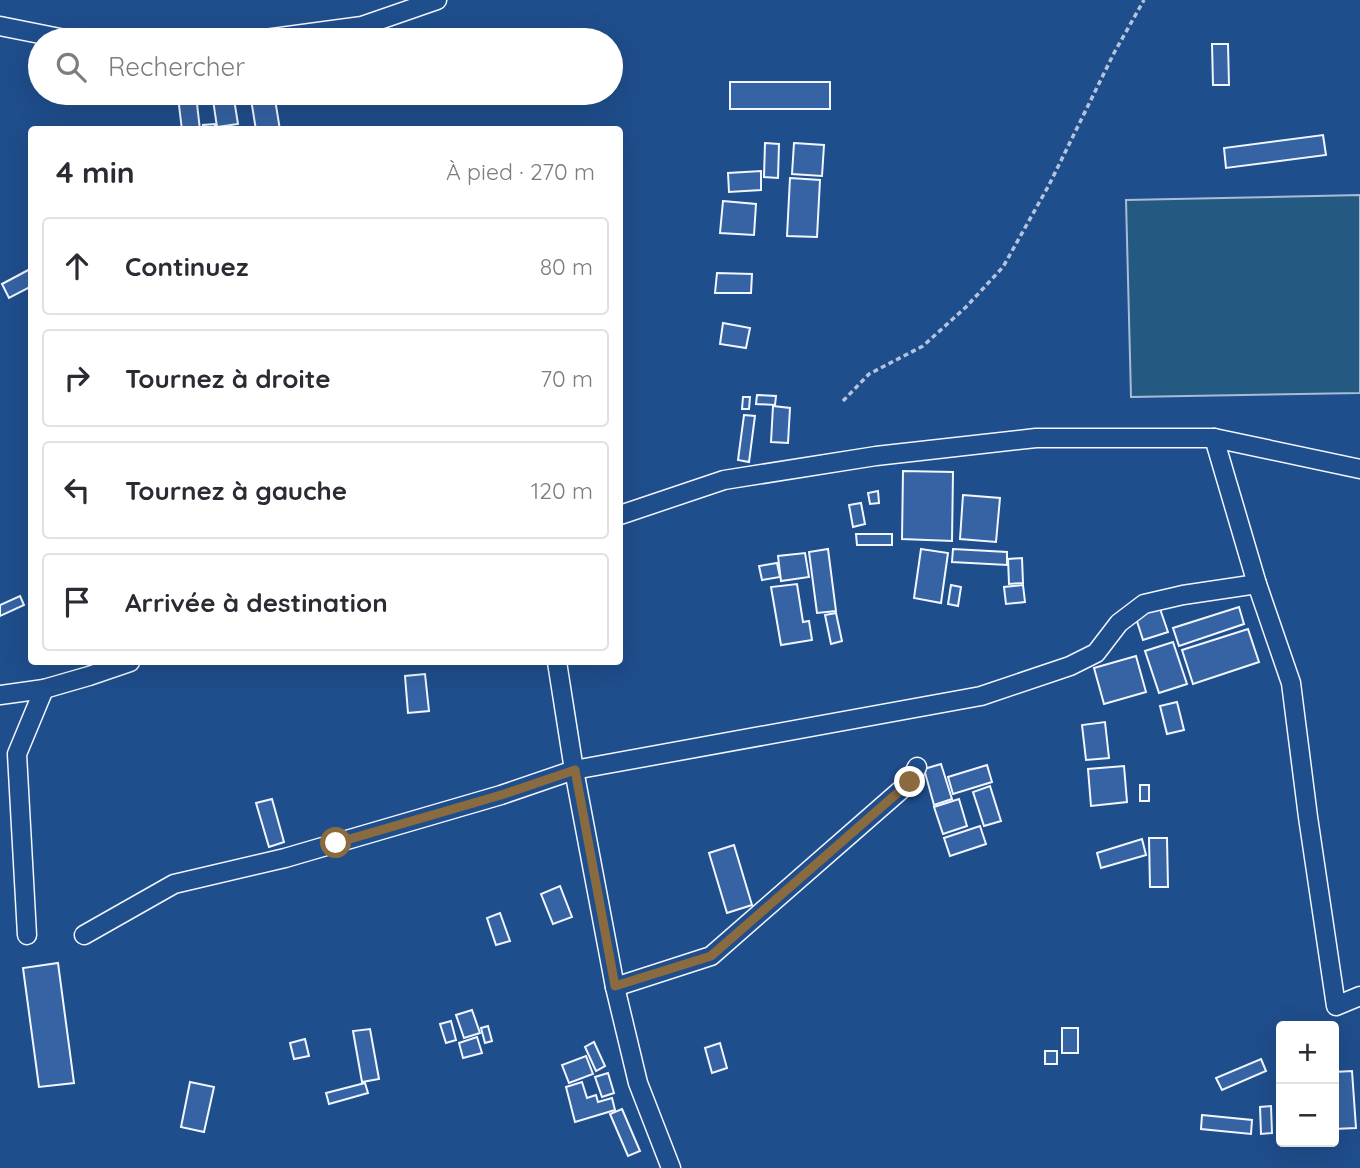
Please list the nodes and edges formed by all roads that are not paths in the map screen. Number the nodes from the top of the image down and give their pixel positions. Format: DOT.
graph roads {
  1 [pos="437,0"];
  2 [pos="0,26"];
  3 [pos="347,28"];
  4 [pos="28,32"];
  5 [pos="1214,438"];
  6 [pos="1360,469"];
  7 [pos="623,514"];
  8 [pos="1258,583"];
  9 [pos="121,665"];
  10 [pos="558,665"];
  11 [pos="44,689"];
  12 [pos="0,695"];
  13 [pos="917,767"];
  14 [pos="575,770"];
  15 [pos="27,935"];
  16 [pos="84,935"];
  17 [pos="615,986"];
  18 [pos="1360,996"];
  19 [pos="671,1168"];
  1 -- 3 [label="street"];
  2 -- 4 [label="street"];
  5 -- 6 [label="street"];
  5 -- 7 [label="street"];
  5 -- 8 [label="street"];
  8 -- 14 [label="street"];
  8 -- 18 [label="street"];
  9 -- 11 [label="street"];
  10 -- 14 [label="street"];
  11 -- 12 [label="street"];
  11 -- 15 [label="street"];
  13 -- 17 [label="street"];
  14 -- 16 [label="street"];
  14 -- 17 [label="street"];
  17 -- 19 [label="street"];
}
